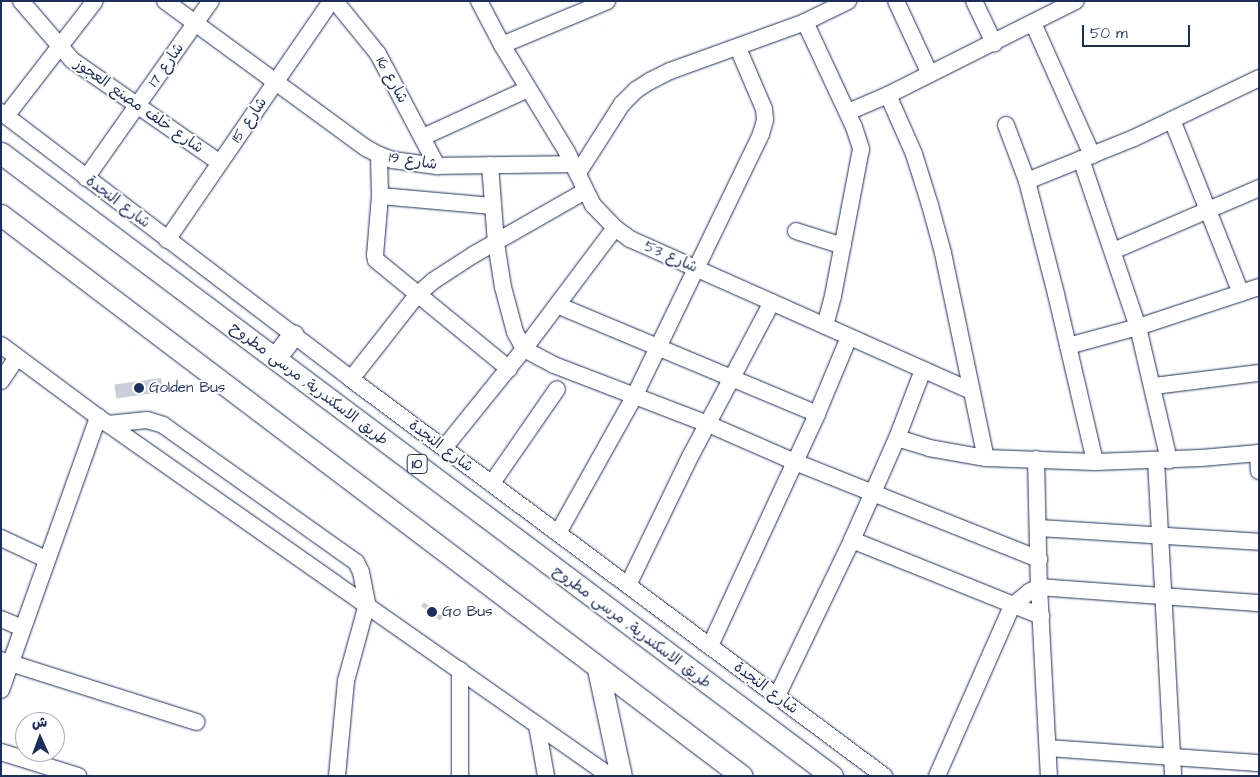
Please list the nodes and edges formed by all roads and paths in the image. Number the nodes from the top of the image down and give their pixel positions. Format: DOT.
graph roads {
  1 [pos="21,1"];
  2 [pos="95,1"];
  3 [pos="165,1"];
  4 [pos="212,1"];
  5 [pos="331,1"];
  6 [pos="336,1"];
  7 [pos="479,1"];
  8 [pos="607,1"];
  9 [pos="848,1"];
  10 [pos="896,1"];
  11 [pos="974,1"];
  12 [pos="1076,1"];
  13 [pos="1057,6"];
  14 [pos="822,7"];
  15 [pos="805,22"];
  16 [pos="1033,23"];
  17 [pos="196,24"];
  18 [pos="994,43"];
  19 [pos="60,46"];
  20 [pos="502,46"];
  21 [pos="738,48"];
  22 [pos="929,72"];
  23 [pos="1259,78"];
  24 [pos="276,81"];
  25 [pos="528,89"];
  26 [pos="888,95"];
  27 [pos="138,105"];
  28 [pos="848,112"];
  29 [pos="4,114"];
  30 [pos="1172,120"];
  31 [pos="1006,125"];
  32 [pos="423,137"];
  33 [pos="1,153"];
  34 [pos="379,155"];
  35 [pos="1086,157"];
  36 [pos="220,163"];
  37 [pos="490,165"];
  38 [pos="437,166"];
  39 [pos="576,168"];
  40 [pos="86,178"];
  41 [pos="1027,181"];
  42 [pos="1259,188"];
  43 [pos="585,192"];
  44 [pos="380,196"];
  45 [pos="493,206"];
  46 [pos="1208,210"];
  47 [pos="1,215"];
  48 [pos="614,228"];
  49 [pos="796,230"];
  50 [pos="167,240"];
  51 [pos="496,243"];
  52 [pos="843,246"];
  53 [pos="1113,251"];
  54 [pos="697,269"];
  55 [pos="1259,287"];
  56 [pos="1241,292"];
  57 [pos="417,295"];
  58 [pos="772,302"];
  59 [pos="557,305"];
  60 [pos="825,326"];
  61 [pos="1138,328"];
  62 [pos="293,335"];
  63 [pos="850,337"];
  64 [pos="1,345"];
  65 [pos="1068,346"];
  66 [pos="658,347"];
  67 [pos="524,349"];
  68 [pos="17,357"];
  69 [pos="275,358"];
  70 [pos="508,369"];
  71 [pos="923,370"];
  72 [pos="1259,373"];
  73 [pos="732,378"];
  74 [pos="351,379"];
  75 [pos="1,381"];
  76 [pos="1154,386"];
  77 [pos="557,389"];
  78 [pos="971,391"];
  79 [pos="634,397"];
  80 [pos="817,414"];
  81 [pos="103,420"];
  82 [pos="708,424"];
  83 [pos="896,438"];
  84 [pos="444,448"];
  85 [pos="1258,453"];
  86 [pos="986,458"];
  87 [pos="1036,459"];
  88 [pos="1163,460"];
  89 [pos="795,462"];
  90 [pos="1095,462"];
  91 [pos="1259,471"];
  92 [pos="492,483"];
  93 [pos="872,492"];
  94 [pos="1038,528"];
  95 [pos="558,533"];
  96 [pos="1160,535"];
  97 [pos="1,538"];
  98 [pos="852,540"];
  99 [pos="1259,542"];
  100 [pos="46,559"];
  101 [pos="1039,559"];
  102 [pos="628,585"];
  103 [pos="1039,587"];
  104 [pos="1163,596"];
  105 [pos="1259,603"];
  106 [pos="367,604"];
  107 [pos="1012,606"];
  108 [pos="1041,616"];
  109 [pos="1,619"];
  110 [pos="22,628"];
  111 [pos="710,646"];
  112 [pos="6,662"];
  113 [pos="598,669"];
  114 [pos="460,670"];
  115 [pos="1,690"];
  116 [pos="777,696"];
  117 [pos="196,722"];
  118 [pos="537,725"];
  119 [pos="1049,748"];
  120 [pos="1,752"];
  121 [pos="1172,756"];
  122 [pos="1259,763"];
  123 [pos="78,776"];
  124 [pos="337,776"];
  125 [pos="460,776"];
  126 [pos="546,776"];
  127 [pos="610,776"];
  128 [pos="621,776"];
  129 [pos="742,776"];
  130 [pos="832,776"];
  131 [pos="884,776"];
  132 [pos="937,776"];
  133 [pos="1049,776"];
  134 [pos="1173,776"];
  1 -- 19 [label="street, شارع خلف مصنع العجوز"];
  2 -- 19 [label="street"];
  3 -- 17 [label="street, شارع 19"];
  4 -- 17 [label="street, شارع 17"];
  5 -- 24 [label="street, شارع 15"];
  6 -- 32 [label="street, شارع 16"];
  7 -- 20 [label="street, شارع 53"];
  8 -- 20 [label="street"];
  9 -- 14 [label="street"];
  10 -- 22 [label="street"];
  11 -- 18 [label="street"];
  12 -- 13 [label="street"];
  13 -- 16 [label="street"];
  14 -- 15 [label="street"];
  15 -- 21 [label="street"];
  15 -- 28 [label="street"];
  16 -- 18 [label="street"];
  16 -- 35 [label="street"];
  17 -- 24 [label="street, شارع 19"];
  17 -- 27 [label="street, شارع 17"];
  18 -- 22 [label="street"];
  19 -- 27 [label="street, شارع خلف مصنع العجوز"];
  19 -- 29 [label="street"];
  20 -- 25 [label="street, شارع 53"];
  21 -- 39 [label="street"];
  21 -- 54 [label="street"];
  22 -- 26 [label="street"];
  23 -- 30 [label="street"];
  24 -- 34 [label="street, شارع 19"];
  24 -- 36 [label="street, شارع 15"];
  25 -- 32 [label="street"];
  25 -- 39 [label="street, شارع 53"];
  26 -- 28 [label="street"];
  26 -- 78 [label="street"];
  27 -- 36 [label="street, شارع خلف مصنع العجوز"];
  27 -- 40 [label="street, شارع 17"];
  28 -- 52 [label="street"];
  29 -- 40 [label="street, شارع النجدة"];
  30 -- 35 [label="street"];
  30 -- 46 [label="street"];
  31 -- 41 [label="street"];
  32 -- 38 [label="street, شارع 16"];
  33 -- 69 [label="main road, طريق الاسكندرية, مرسى مطروح / 10"];
  34 -- 38 [label="street, شارع 19"];
  34 -- 44 [label="street"];
  35 -- 41 [label="street"];
  35 -- 53 [label="street"];
  36 -- 50 [label="street, شارع 15"];
  37 -- 38 [label="street, شارع 19"];
  37 -- 39 [label="street, شارع 19"];
  37 -- 45 [label="street"];
  39 -- 43 [label="street, شارع 53"];
  40 -- 50 [label="street, شارع النجدة"];
  41 -- 65 [label="street"];
  42 -- 46 [label="street"];
  43 -- 48 [label="street, شارع 53"];
  43 -- 51 [label="street"];
  44 -- 45 [label="street"];
  44 -- 57 [label="street"];
  45 -- 51 [label="street"];
  46 -- 53 [label="street"];
  46 -- 56 [label="street"];
  47 -- 113 [label="main road"];
  48 -- 54 [label="street, شارع 53"];
  48 -- 59 [label="street"];
  49 -- 52 [label="street"];
  50 -- 62 [label="street, شارع النجدة"];
  51 -- 57 [label="street"];
  51 -- 67 [label="street"];
  52 -- 60 [label="street"];
  53 -- 61 [label="street"];
  54 -- 58 [label="street, شارع 53"];
  54 -- 66 [label="street"];
  55 -- 56 [label="street"];
  56 -- 61 [label="street"];
  57 -- 70 [label="street"];
  57 -- 74 [label="street"];
  58 -- 60 [label="street, شارع 53"];
  58 -- 73 [label="street"];
  59 -- 66 [label="street"];
  59 -- 67 [label="street"];
  60 -- 63 [label="street, شارع 53"];
  61 -- 65 [label="street"];
  61 -- 76 [label="street"];
  62 -- 69 [label="main road"];
  62 -- 74 [label="street, شارع النجدة"];
  63 -- 71 [label="street, شارع 53"];
  63 -- 80 [label="street"];
  64 -- 68 [label="street"];
  65 -- 90 [label="street"];
  66 -- 73 [label="street"];
  66 -- 79 [label="street"];
  67 -- 70 [label="street"];
  67 -- 79 [label="street"];
  68 -- 75 [label="street"];
  68 -- 81 [label="street"];
  69 -- 130 [label="main road, طريق الاسكندرية, مرسى مطروح / 10"];
  70 -- 84 [label="street"];
  71 -- 78 [label="street, شارع 53"];
  71 -- 83 [label="street"];
  72 -- 76 [label="street"];
  73 -- 80 [label="street"];
  73 -- 82 [label="street"];
  74 -- 84 [label="street, شارع النجدة"];
  76 -- 88 [label="street"];
  77 -- 92 [label="street"];
  78 -- 86 [label="street"];
  79 -- 82 [label="street"];
  79 -- 95 [label="street"];
  80 -- 89 [label="street"];
  81 -- 100 [label="street"];
  81 -- 106 [label="street"];
  81 -- 106 [label="street"];
  82 -- 89 [label="street"];
  82 -- 102 [label="street"];
  83 -- 86 [label="street"];
  83 -- 93 [label="street"];
  84 -- 92 [label="street, شارع النجدة"];
  85 -- 88 [label="street"];
  85 -- 91 [label="street"];
  86 -- 87 [label="street"];
  87 -- 90 [label="street"];
  87 -- 94 [label="street"];
  88 -- 90 [label="street"];
  88 -- 96 [label="street"];
  89 -- 93 [label="street"];
  89 -- 111 [label="street"];
  92 -- 95 [label="street, شارع النجدة"];
  93 -- 98 [label="street"];
  93 -- 101 [label="street"];
  94 -- 96 [label="street"];
  94 -- 101 [label="street"];
  95 -- 102 [label="street, شارع النجدة"];
  96 -- 99 [label="street"];
  96 -- 104 [label="street"];
  97 -- 100 [label="street"];
  98 -- 107 [label="street"];
  98 -- 116 [label="street"];
  100 -- 110 [label="street"];
  101 -- 103 [label="street"];
  102 -- 111 [label="street, شارع النجدة"];
  103 -- 104 [label="street"];
  103 -- 107 [label="street"];
  103 -- 108 [label="street"];
  104 -- 105 [label="street"];
  104 -- 121 [label="street"];
  106 -- 114 [label="street"];
  106 -- 124 [label="street"];
  107 -- 108 [label="street"];
  107 -- 132 [label="street"];
  108 -- 119 [label="street"];
  109 -- 110 [label="street"];
  110 -- 112 [label="street"];
  111 -- 116 [label="street, شارع النجدة"];
  112 -- 115 [label="street"];
  112 -- 117 [label="street"];
  113 -- 128 [label="main road"];
  113 -- 129 [label="main road"];
  114 -- 118 [label="street"];
  114 -- 125 [label="street"];
  116 -- 131 [label="street, شارع النجدة"];
  118 -- 126 [label="street"];
  118 -- 127 [label="street"];
  119 -- 121 [label="street"];
  119 -- 133 [label="street"];
  120 -- 123 [label="street"];
  121 -- 122 [label="street"];
  121 -- 134 [label="street"];
}
